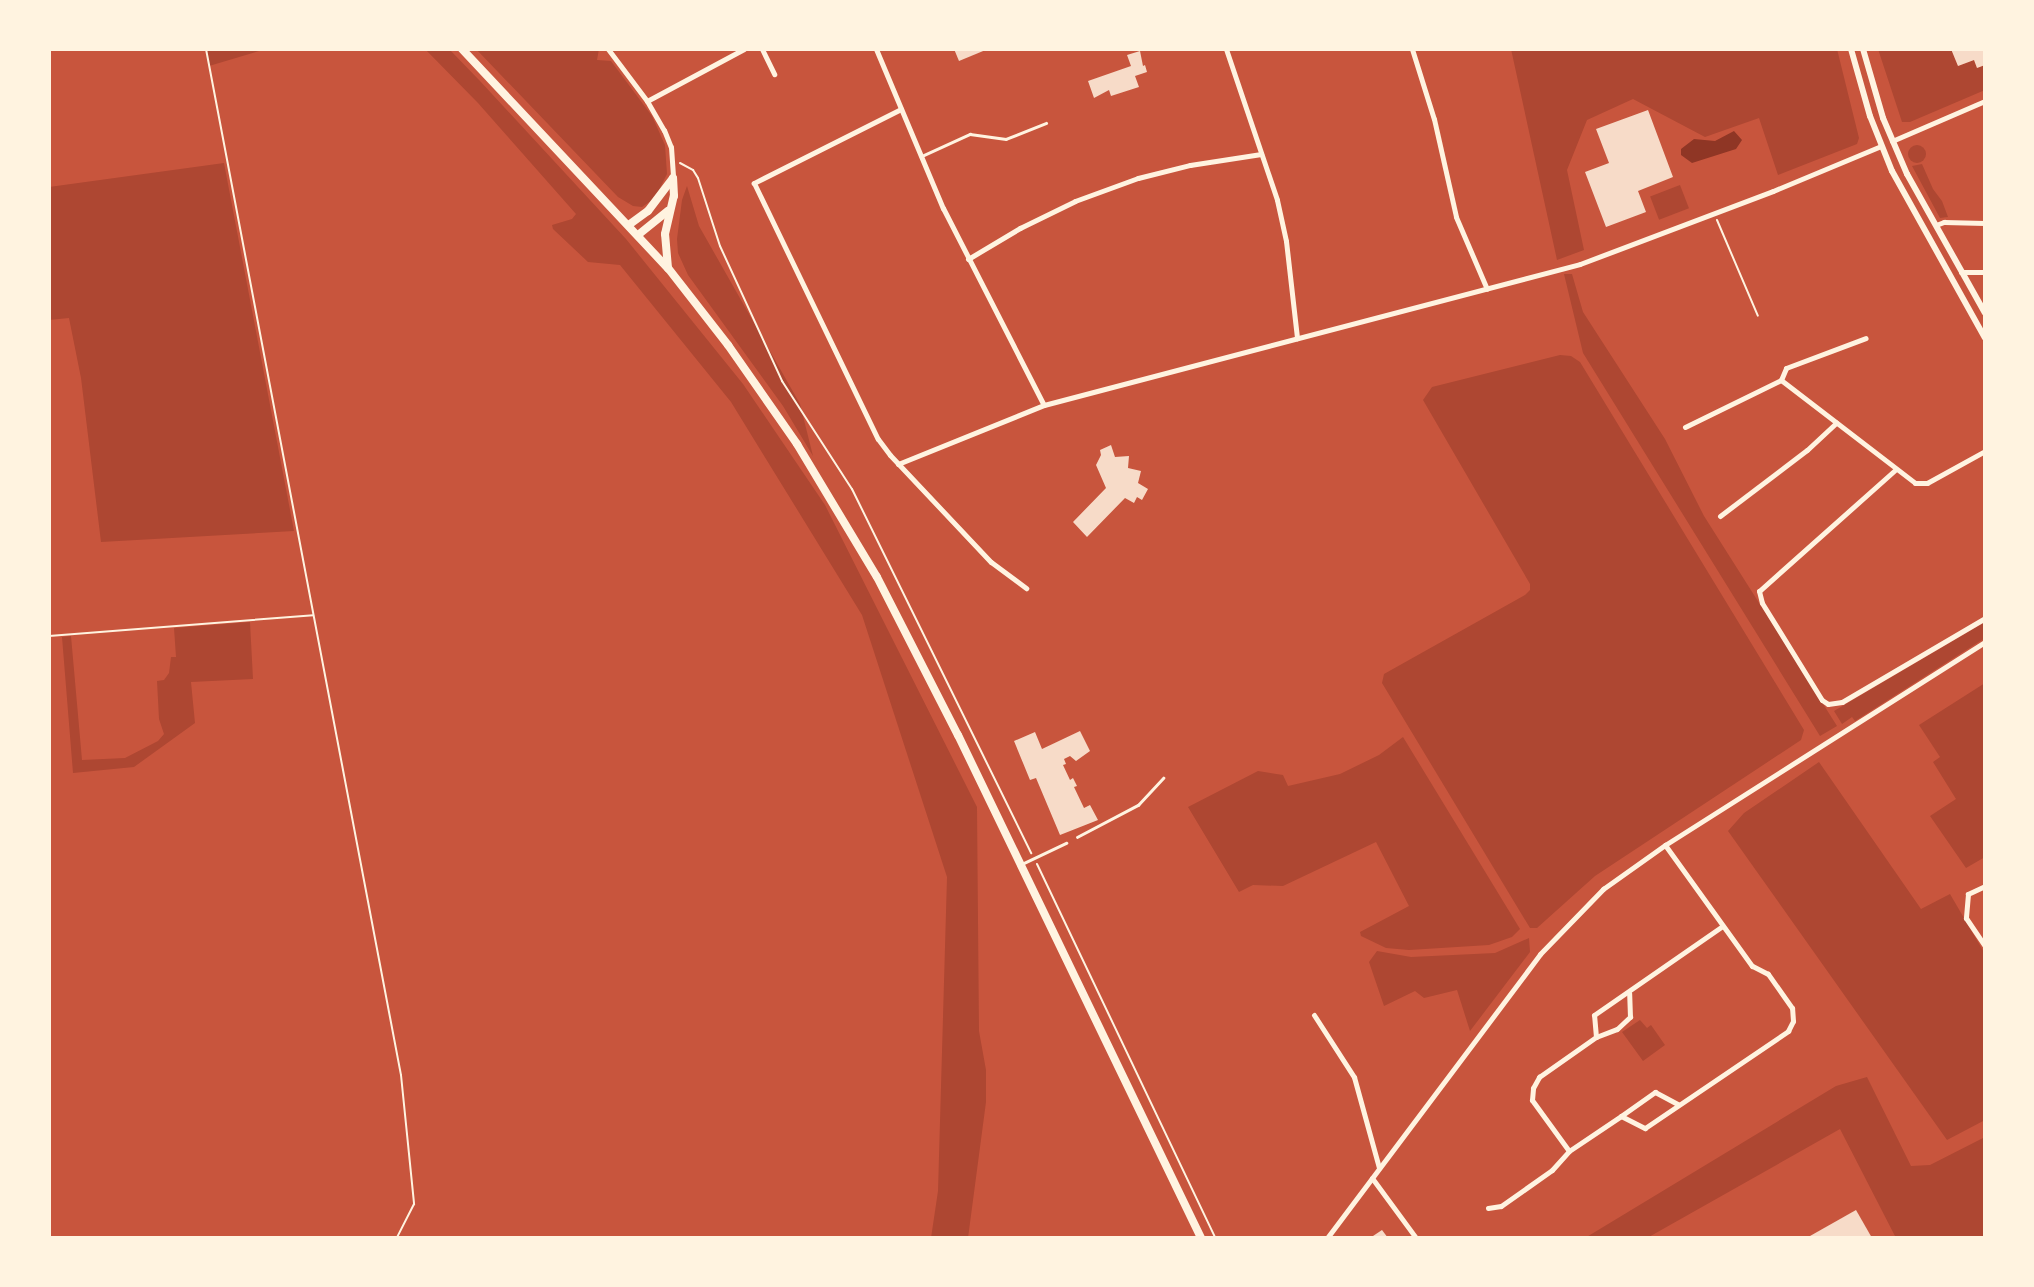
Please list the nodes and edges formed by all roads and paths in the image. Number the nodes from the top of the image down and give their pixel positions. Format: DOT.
graph roads {
  1 [pos="206,49"];
  2 [pos="462,49"];
  3 [pos="608,49"];
  4 [pos="744,49"];
  5 [pos="762,49"];
  6 [pos="876,49"];
  7 [pos="1226,49"];
  8 [pos="1412,49"];
  9 [pos="1851,49"];
  10 [pos="1863,49"];
  11 [pos="774,74"];
  12 [pos="647,101"];
  13 [pos="1985,101"];
  14 [pos="901,109"];
  15 [pos="1045,123"];
  16 [pos="1892,141"];
  17 [pos="1881,146"];
  18 [pos="1261,154"];
  19 [pos="921,157"];
  20 [pos="673,178"];
  21 [pos="668,211"];
  22 [pos="1714,213"];
  23 [pos="1985,223"];
  24 [pos="630,224"];
  25 [pos="1936,225"];
  26 [pos="638,235"];
  27 [pos="968,259"];
  28 [pos="668,268"];
  29 [pos="1961,272"];
  30 [pos="1985,272"];
  31 [pos="1488,289"];
  32 [pos="1985,313"];
  33 [pos="1758,316"];
  34 [pos="1297,338"];
  35 [pos="1866,338"];
  36 [pos="1985,338"];
  37 [pos="1781,380"];
  38 [pos="1044,405"];
  39 [pos="1836,423"];
  40 [pos="1685,427"];
  41 [pos="1985,451"];
  42 [pos="898,464"];
  43 [pos="1895,470"];
  44 [pos="1720,516"];
  45 [pos="1026,588"];
  46 [pos="314,615"];
  47 [pos="1985,618"];
  48 [pos="49,636"];
  49 [pos="1985,642"];
  50 [pos="1163,778"];
  51 [pos="1077,837"];
  52 [pos="1066,843"];
  53 [pos="1665,845"];
  54 [pos="1022,864"];
  55 [pos="1985,886"];
  56 [pos="1721,927"];
  57 [pos="1985,946"];
  58 [pos="1629,993"];
  59 [pos="1314,1015"];
  60 [pos="1596,1037"];
  61 [pos="1678,1104"];
  62 [pos="1621,1116"];
  63 [pos="1569,1151"];
  64 [pos="1379,1168"];
  65 [pos="1372,1178"];
  66 [pos="1488,1208"];
  67 [pos="1201,1237"];
  68 [pos="397,1238"];
  69 [pos="1327,1238"];
  70 [pos="1416,1238"];
  1 -- 46 [label="path"];
  2 -- 24 [label="main road"];
  3 -- 12 [label="street"];
  4 -- 12 [label="street"];
  5 -- 11 [label="street"];
  6 -- 14 [label="street"];
  7 -- 18 [label="street"];
  8 -- 31 [label="street"];
  9 -- 17 [label="street"];
  10 -- 16 [label="street"];
  12 -- 20 [label="street"];
  13 -- 16 [label="street"];
  14 -- 19 [label="street"];
  14 -- 42 [label="street"];
  15 -- 19 [label="lane"];
  16 -- 17 [label="street"];
  16 -- 25 [label="street"];
  17 -- 22 [label="street"];
  17 -- 36 [label="street"];
  18 -- 27 [label="street"];
  18 -- 34 [label="street"];
  19 -- 27 [label="street"];
  20 -- 21 [label="main road"];
  20 -- 24 [label="main road"];
  21 -- 26 [label="main road"];
  21 -- 28 [label="main road"];
  22 -- 31 [label="street"];
  22 -- 33 [label="path"];
  23 -- 25 [label="street"];
  24 -- 26 [label="main road"];
  25 -- 29 [label="street"];
  26 -- 28 [label="main road"];
  27 -- 38 [label="street"];
  28 -- 54 [label="main road"];
  29 -- 30 [label="street"];
  29 -- 32 [label="street"];
  31 -- 34 [label="street"];
  34 -- 38 [label="street"];
  35 -- 37 [label="street"];
  37 -- 39 [label="street"];
  37 -- 40 [label="street"];
  38 -- 42 [label="street"];
  39 -- 43 [label="street"];
  39 -- 44 [label="street"];
  41 -- 43 [label="street"];
  42 -- 45 [label="street"];
  43 -- 47 [label="street"];
  46 -- 48 [label="path"];
  46 -- 68 [label="path"];
  49 -- 53 [label="street"];
  50 -- 51 [label="lane"];
  52 -- 54 [label="lane"];
  53 -- 56 [label="street"];
  53 -- 64 [label="street"];
  54 -- 67 [label="main road"];
  55 -- 57 [label="street"];
  56 -- 58 [label="street"];
  56 -- 61 [label="street"];
  58 -- 60 [label="street"];
  58 -- 60 [label="street"];
  59 -- 64 [label="street"];
  60 -- 63 [label="street"];
  61 -- 62 [label="street"];
  61 -- 62 [label="street"];
  62 -- 63 [label="street"];
  63 -- 66 [label="street"];
  64 -- 65 [label="street"];
  65 -- 69 [label="street"];
  65 -- 70 [label="street"];
}
